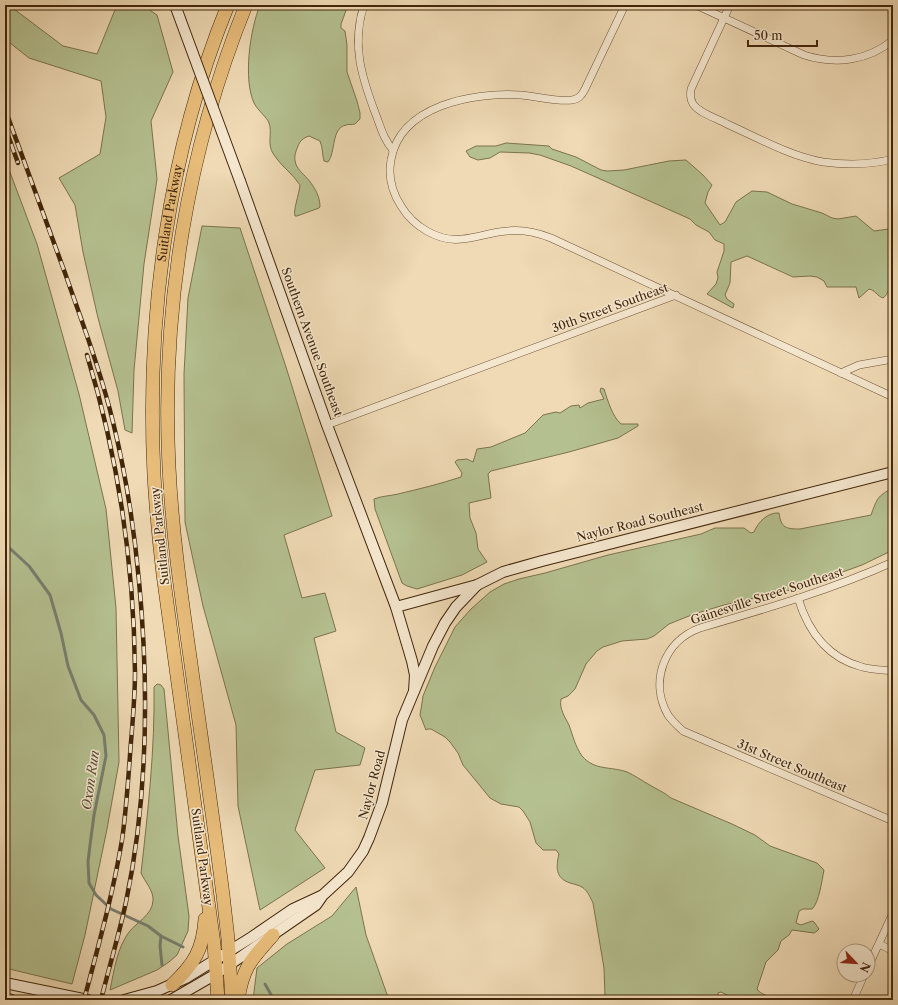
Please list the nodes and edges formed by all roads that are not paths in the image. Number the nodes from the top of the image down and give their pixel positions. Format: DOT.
graph roads {
  1 [pos="175,5"];
  2 [pos="228,5"];
  3 [pos="246,5"];
  4 [pos="364,5"];
  5 [pos="626,5"];
  6 [pos="696,5"];
  7 [pos="730,5"];
  8 [pos="724,18"];
  9 [pos="893,40"];
  10 [pos="393,150"];
  11 [pos="893,159"];
  12 [pos="676,295"];
  13 [pos="893,359"];
  14 [pos="840,373"];
  15 [pos="893,397"];
  16 [pos="327,424"];
  17 [pos="893,472"];
  18 [pos="893,562"];
  19 [pos="477,585"];
  20 [pos="798,598"];
  21 [pos="396,607"];
  22 [pos="893,671"];
  23 [pos="414,691"];
  24 [pos="683,731"];
  25 [pos="893,822"];
  26 [pos="206,888"];
  27 [pos="323,895"];
  28 [pos="893,913"];
  29 [pos="273,935"];
  30 [pos="879,944"];
  31 [pos="876,950"];
  32 [pos="893,951"];
  33 [pos="229,958"];
  34 [pos="215,960"];
  35 [pos="216,974"];
  36 [pos="5,983"];
  37 [pos="860,983"];
  38 [pos="172,985"];
  39 [pos="5,998"];
  40 [pos="12,1000"];
  41 [pos="88,1000"];
  42 [pos="124,1000"];
  43 [pos="171,1000"];
  44 [pos="218,1000"];
  45 [pos="232,1000"];
  46 [pos="238,1000"];
  47 [pos="853,1000"];
  1 -- 16 [label="main road, Southern Avenue Southeast, bridge"];
  2 -- 26 [label="highway, Suitland Parkway"];
  3 -- 33 [label="highway, Suitland Parkway"];
  4 -- 10 [label="street"];
  5 -- 10 [label="street"];
  6 -- 8 [label="street"];
  7 -- 8 [label="street"];
  8 -- 9 [label="street"];
  8 -- 11 [label="street"];
  10 -- 12 [label="street"];
  12 -- 14 [label="street, 30th Street Southeast"];
  12 -- 16 [label="street, 30th Street Southeast"];
  13 -- 14 [label="street"];
  14 -- 15 [label="street, 30th Street Southeast"];
  16 -- 21 [label="main road, Southern Avenue Southeast"];
  17 -- 19 [label="main road, Naylor Road Southeast"];
  18 -- 20 [label="street, Gainesville Street Southeast"];
  19 -- 21 [label="main road, Naylor Road Southeast"];
  19 -- 23 [label="main road, Naylor Road"];
  20 -- 22 [label="street"];
  20 -- 24 [label="street, Gainesville Street Southeast"];
  21 -- 23 [label="main road, Southern Avenue Southeast"];
  23 -- 27 [label="main road, Naylor Road"];
  24 -- 25 [label="street, 31st Street Southeast"];
  26 -- 34 [label="highway, Suitland Parkway"];
  26 -- 38 [label="highway"];
  27 -- 29 [label="main road, Naylor Road"];
  27 -- 33 [label="main road, Naylor Road"];
  28 -- 30 [label="street"];
  29 -- 33 [label="main road, Naylor Road"];
  29 -- 46 [label="highway"];
  30 -- 31 [label="street"];
  30 -- 32 [label="street"];
  33 -- 34 [label="main road, Naylor Road"];
  33 -- 35 [label="main road, Naylor Road"];
  33 -- 45 [label="highway, Suitland Parkway"];
  34 -- 35 [label="highway, Suitland Parkway"];
  34 -- 38 [label="main road, Naylor Road"];
  35 -- 43 [label="main road, Naylor Road"];
  35 -- 44 [label="highway, Suitland Parkway"];
  36 -- 41 [label="main road"];
  37 -- 47 [label="street"];
  38 -- 42 [label="main road, Naylor Road"];
  39 -- 40 [label="main road"];
}
